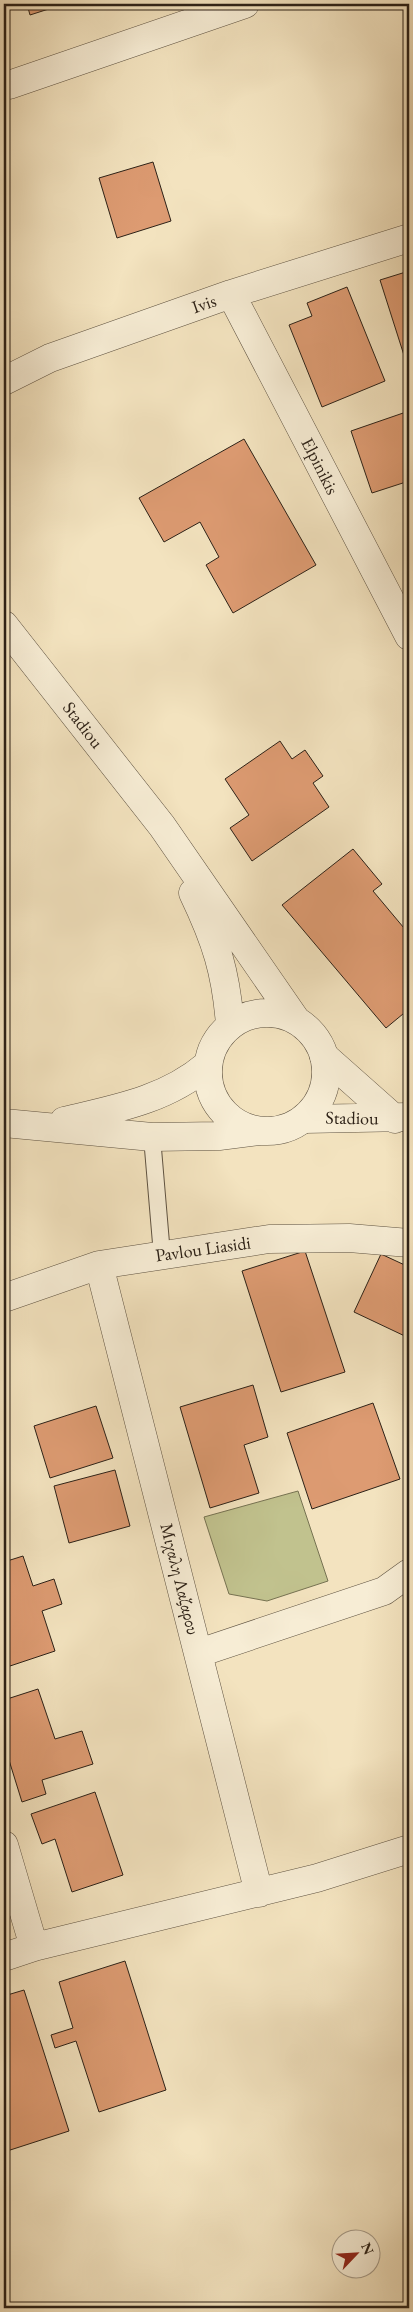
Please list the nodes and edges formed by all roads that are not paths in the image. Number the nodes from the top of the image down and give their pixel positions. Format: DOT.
graph roads {
  1 [pos="245,4"];
  2 [pos="4,84"];
  3 [pos="409,238"];
  4 [pos="231,294"];
  5 [pos="4,381"];
  6 [pos="4,625"];
  7 [pos="409,636"];
  8 [pos="162,826"];
  9 [pos="296,1020"];
  10 [pos="230,1025"];
  11 [pos="324,1056"];
  12 [pos="207,1065"];
  13 [pos="402,1118"];
  14 [pos="304,1119"];
  15 [pos="4,1123"];
  16 [pos="41,1126"];
  17 [pos="260,1131"];
  18 [pos="152,1137"];
  19 [pos="409,1244"];
  20 [pos="162,1255"];
  21 [pos="99,1265"];
  22 [pos="4,1298"];
  23 [pos="409,1573"];
  24 [pos="200,1653"];
  25 [pos="4,1845"];
  26 [pos="409,1849"];
  27 [pos="258,1893"];
  28 [pos="34,1947"];
  29 [pos="4,1957"];
  1 -- 2 [label="street"];
  3 -- 4 [label="street, Ivis"];
  4 -- 5 [label="street, Ivis"];
  4 -- 7 [label="street, Elpinikis"];
  6 -- 8 [label="street, Stadiou"];
  8 -- 9 [label="street, Stadiou"];
  8 -- 10 [label="street, Stadiou"];
  9 -- 10 [label="street"];
  9 -- 11 [label="street"];
  10 -- 12 [label="street"];
  11 -- 13 [label="street, Stadiou"];
  11 -- 14 [label="street"];
  12 -- 16 [label="street"];
  12 -- 17 [label="street"];
  13 -- 14 [label="street, Stadiou"];
  14 -- 17 [label="street"];
  15 -- 16 [label="street"];
  16 -- 18 [label="street"];
  17 -- 18 [label="street"];
  18 -- 20 [label="lane"];
  19 -- 20 [label="street, Pavlou Liasidi"];
  20 -- 21 [label="street, Pavlou Liasidi"];
  21 -- 22 [label="street, Pavlou Liasidi"];
  21 -- 24 [label="street, Μιχαλη Λαζαρου"];
  23 -- 24 [label="street"];
  24 -- 27 [label="street, Μιχαλη Λαζαρου"];
  25 -- 28 [label="street"];
  26 -- 27 [label="street"];
  27 -- 28 [label="street"];
  28 -- 29 [label="street"];
}
